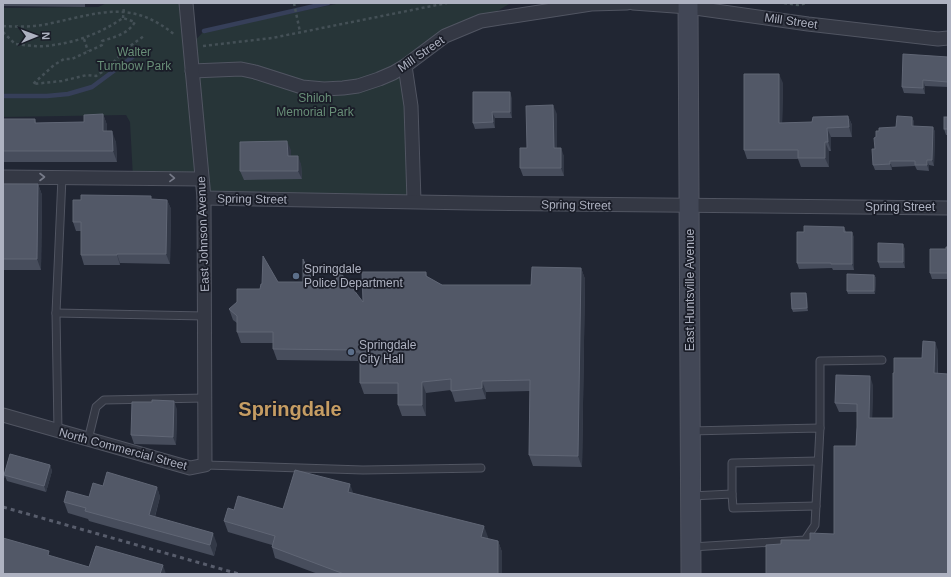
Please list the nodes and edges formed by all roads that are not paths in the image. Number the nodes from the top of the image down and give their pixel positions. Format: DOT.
graph roads {
  1 [pos="186,3"];
  2 [pos="627,3"];
  3 [pos="633,3"];
  4 [pos="688,5"];
  5 [pos="948,38"];
  6 [pos="405,66"];
  7 [pos="192,71"];
  8 [pos="3,177"];
  9 [pos="62,177"];
  10 [pos="202,179"];
  11 [pos="204,198"];
  12 [pos="414,202"];
  13 [pos="690,206"];
  14 [pos="948,208"];
  15 [pos="56,313"];
  16 [pos="205,316"];
  17 [pos="882,360"];
  18 [pos="205,398"];
  19 [pos="3,415"];
  20 [pos="820,428"];
  21 [pos="58,431"];
  22 [pos="690,431"];
  23 [pos="88,440"];
  24 [pos="818,461"];
  25 [pos="205,465"];
  26 [pos="481,468"];
  27 [pos="732,494"];
  28 [pos="690,496"];
  29 [pos="816,506"];
  30 [pos="690,547"];
  31 [pos="691,574"];
  1 -- 7 [label="street, East Johnson Avenue"];
  2 -- 6 [label="street, Mill Street"];
  3 -- 4 [label="street, Mill Street"];
  4 -- 5 [label="street, Mill Street"];
  4 -- 13 [label="main road, East Huntsville Avenue"];
  6 -- 7 [label="street, Mill Street"];
  6 -- 12 [label="street"];
  7 -- 10 [label="street, East Johnson Avenue"];
  8 -- 9 [label="street, one-way"];
  9 -- 10 [label="street, one-way"];
  9 -- 15 [label="lane"];
  10 -- 11 [label="street, East Johnson Avenue"];
  11 -- 12 [label="street, Spring Street"];
  11 -- 16 [label="street, East Johnson Avenue"];
  12 -- 13 [label="street, Spring Street"];
  13 -- 14 [label="street, Spring Street"];
  13 -- 22 [label="main road, East Huntsville Avenue"];
  15 -- 16 [label="lane"];
  15 -- 21 [label="lane"];
  16 -- 18 [label="street, East Johnson Avenue"];
  17 -- 20 [label="lane"];
  18 -- 23 [label="lane"];
  18 -- 25 [label="street, East Johnson Avenue"];
  19 -- 21 [label="street, North Commercial Street"];
  20 -- 22 [label="lane"];
  20 -- 24 [label="lane"];
  21 -- 23 [label="street, North Commercial Street"];
  22 -- 28 [label="main road, East Huntsville Avenue"];
  23 -- 25 [label="street, North Commercial Street"];
  24 -- 27 [label="lane"];
  24 -- 29 [label="lane"];
  25 -- 26 [label="lane, North Commercial Street"];
  27 -- 28 [label="lane"];
  27 -- 29 [label="lane"];
  28 -- 30 [label="main road, East Huntsville Avenue"];
  29 -- 30 [label="lane"];
  30 -- 31 [label="main road, East Huntsville Avenue"];
}
